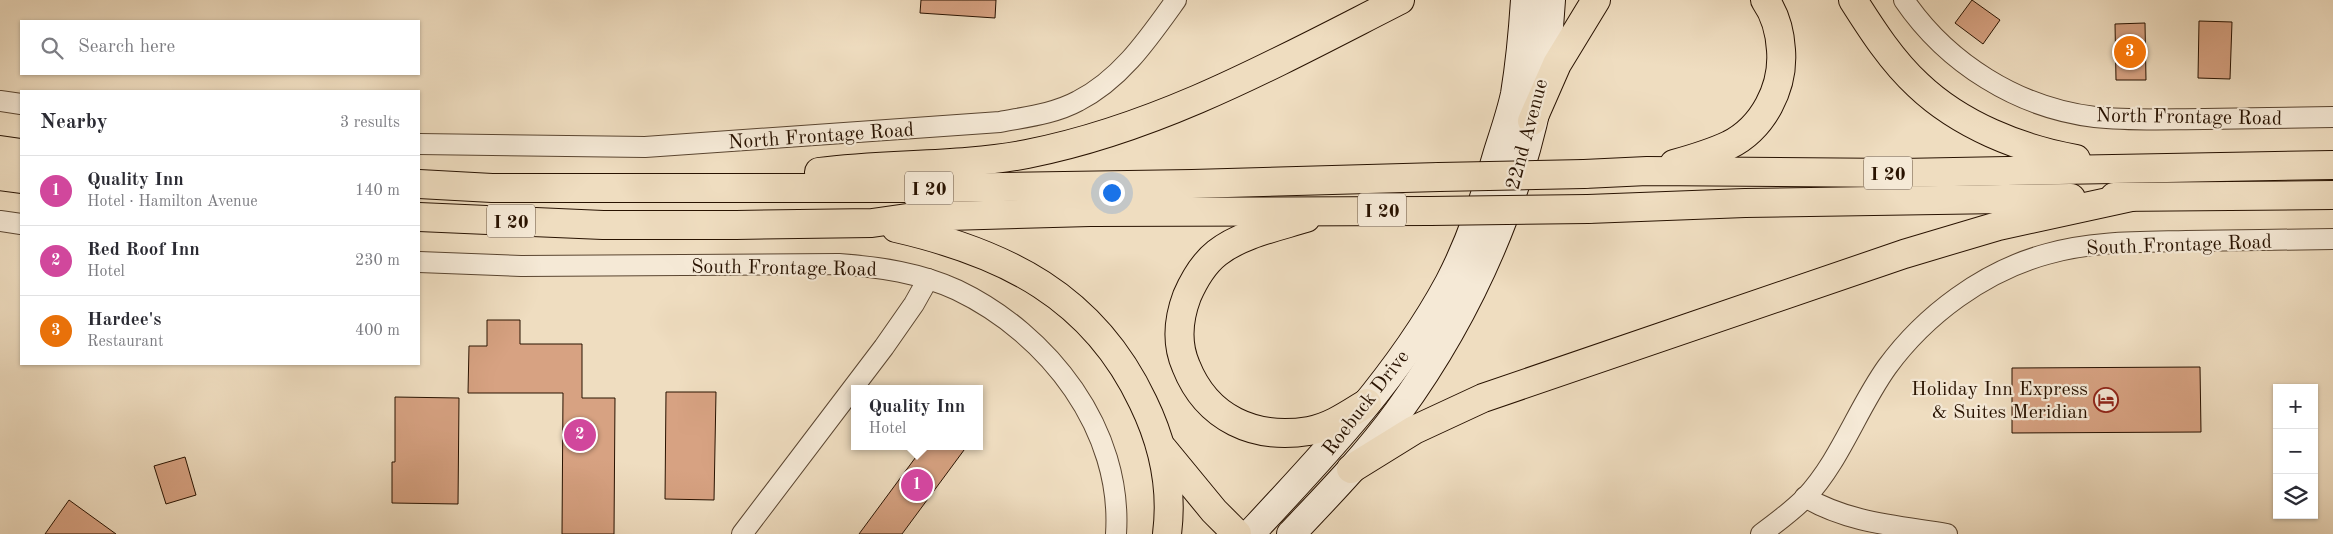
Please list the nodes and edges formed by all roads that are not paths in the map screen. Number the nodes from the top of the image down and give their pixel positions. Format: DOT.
graph roads {
  1 [pos="1176,0"];
  2 [pos="1400,0"];
  3 [pos="1525,0"];
  4 [pos="1551,0"];
  5 [pos="1596,0"];
  6 [pos="1765,0"];
  7 [pos="1854,0"];
  8 [pos="1904,0"];
  9 [pos="0,101"];
  10 [pos="20,104"];
  11 [pos="2333,117"];
  12 [pos="1532,121"];
  13 [pos="420,144"];
  14 [pos="0,150"];
  15 [pos="20,153"];
  16 [pos="2333,165"];
  17 [pos="2129,168"];
  18 [pos="1647,171"];
  19 [pos="0,176"];
  20 [pos="20,179"];
  21 [pos="420,184"];
  22 [pos="696,188"];
  23 [pos="2333,195"];
  24 [pos="2131,197"];
  25 [pos="1334,210"];
  26 [pos="420,217"];
  27 [pos="0,221"];
  28 [pos="872,222"];
  29 [pos="20,224"];
  30 [pos="2333,239"];
  31 [pos="1473,260"];
  32 [pos="420,262"];
  33 [pos="928,279"];
  34 [pos="855,385"];
  35 [pos="851,390"];
  36 [pos="1368,403"];
  37 [pos="1162,448"];
  38 [pos="1351,469"];
  39 [pos="1805,497"];
  40 [pos="742,534"];
  41 [pos="1116,534"];
  42 [pos="1167,534"];
  43 [pos="1237,534"];
  44 [pos="1250,534"];
  45 [pos="1291,534"];
  46 [pos="1761,534"];
  47 [pos="1947,534"];
  1 -- 13 [label="street, North Frontage Road"];
  2 -- 22 [label="highway"];
  3 -- 31 [label="main road, 22nd Avenue"];
  4 -- 12 [label="main road, 22nd Avenue"];
  5 -- 12 [label="highway"];
  6 -- 18 [label="highway"];
  7 -- 17 [label="highway"];
  8 -- 11 [label="street, North Frontage Road"];
  9 -- 10 [label="street"];
  12 -- 31 [label="main road, 22nd Avenue"];
  14 -- 15 [label="highway"];
  16 -- 17 [label="highway, I 20"];
  17 -- 18 [label="highway, I 20"];
  18 -- 22 [label="highway, I 20, bridge"];
  19 -- 20 [label="highway"];
  21 -- 22 [label="highway, I 20"];
  23 -- 24 [label="highway, I 20"];
  24 -- 25 [label="highway, I 20, bridge"];
  24 -- 38 [label="highway"];
  25 -- 28 [label="highway, I 20"];
  25 -- 36 [label="highway"];
  26 -- 28 [label="highway, I 20"];
  27 -- 29 [label="street"];
  28 -- 37 [label="highway"];
  30 -- 39 [label="street, South Frontage Road"];
  31 -- 36 [label="main road, Roebuck Drive"];
  31 -- 38 [label="main road, Roebuck Drive"];
  32 -- 33 [label="street, South Frontage Road"];
  33 -- 34 [label="street"];
  33 -- 41 [label="street, South Frontage Road"];
  35 -- 40 [label="street"];
  36 -- 44 [label="main road, Roebuck Drive"];
  37 -- 42 [label="highway"];
  37 -- 43 [label="highway"];
  38 -- 45 [label="main road, Roebuck Drive"];
  39 -- 46 [label="street, South Frontage Road"];
  39 -- 47 [label="street"];
}
